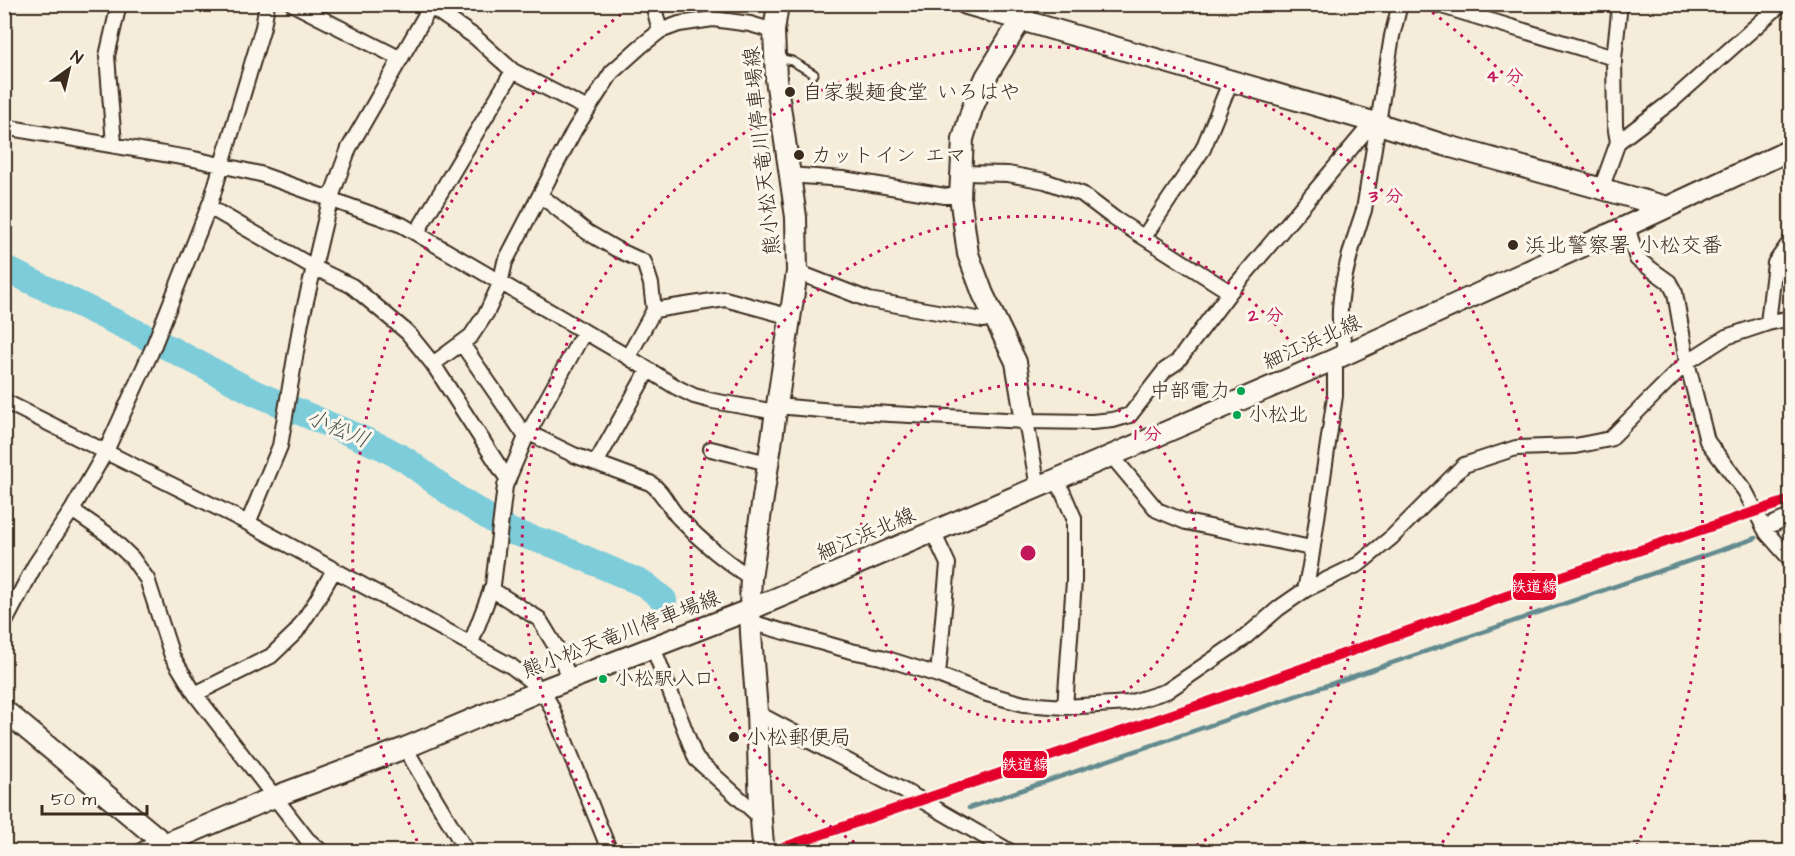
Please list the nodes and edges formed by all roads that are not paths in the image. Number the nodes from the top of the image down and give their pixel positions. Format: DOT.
graph roads {
  1 [pos="119,4"];
  2 [pos="267,4"];
  3 [pos="293,4"];
  4 [pos="653,4"];
  5 [pos="778,4"];
  6 [pos="966,4"];
  7 [pos="1031,4"];
  8 [pos="1400,4"];
  9 [pos="1435,4"];
  10 [pos="1620,4"];
  11 [pos="1781,4"];
  12 [pos="431,6"];
  13 [pos="1020,21"];
  14 [pos="660,31"];
  15 [pos="774,31"];
  16 [pos="776,57"];
  17 [pos="1614,58"];
  18 [pos="401,59"];
  19 [pos="513,71"];
  20 [pos="814,74"];
  21 [pos="1231,80"];
  22 [pos="588,109"];
  23 [pos="1376,123"];
  24 [pos="4,127"];
  25 [pos="1618,142"];
  26 [pos="114,144"];
  27 [pos="1791,150"];
  28 [pos="221,166"];
  29 [pos="962,173"];
  30 [pos="789,175"];
  31 [pos="1601,189"];
  32 [pos="540,195"];
  33 [pos="960,196"];
  34 [pos="330,200"];
  35 [pos="209,207"];
  36 [pos="1667,207"];
  37 [pos="1628,226"];
  38 [pos="417,232"];
  39 [pos="1144,237"];
  40 [pos="1791,242"];
  41 [pos="315,268"];
  42 [pos="797,272"];
  43 [pos="500,284"];
  44 [pos="1230,292"];
  45 [pos="654,310"];
  46 [pos="791,317"];
  47 [pos="995,317"];
  48 [pos="1791,318"];
  49 [pos="1768,323"];
  50 [pos="584,332"];
  51 [pos="462,344"];
  52 [pos="1340,356"];
  53 [pos="628,357"];
  54 [pos="1687,362"];
  55 [pos="433,364"];
  56 [pos="648,370"];
  57 [pos="4,401"];
  58 [pos="777,409"];
  59 [pos="1026,421"];
  60 [pos="528,435"];
  61 [pos="711,449"];
  62 [pos="106,452"];
  63 [pos="1111,455"];
  64 [pos="596,463"];
  65 [pos="768,463"];
  66 [pos="1057,479"];
  67 [pos="508,480"];
  68 [pos="1038,487"];
  69 [pos="72,510"];
  70 [pos="1791,518"];
  71 [pos="248,523"];
  72 [pos="1764,528"];
  73 [pos="933,532"];
  74 [pos="1311,548"];
  75 [pos="1791,559"];
  76 [pos="334,570"];
  77 [pos="751,578"];
  78 [pos="492,589"];
  79 [pos="1305,590"];
  80 [pos="749,616"];
  81 [pos="4,624"];
  82 [pos="471,643"];
  83 [pos="653,647"];
  84 [pos="938,675"];
  85 [pos="570,679"];
  86 [pos="542,690"];
  87 [pos="195,694"];
  88 [pos="1065,707"];
  89 [pos="4,710"];
  90 [pos="757,713"];
  91 [pos="405,748"];
  92 [pos="274,797"];
  93 [pos="760,817"];
  94 [pos="170,848"];
  95 [pos="145,852"];
  96 [pos="322,852"];
  97 [pos="467,852"];
  98 [pos="610,852"];
  99 [pos="620,852"];
  100 [pos="633,852"];
  101 [pos="764,852"];
  102 [pos="1011,852"];
  1 -- 26 [label="street"];
  2 -- 28 [label="street"];
  3 -- 18 [label="street"];
  4 -- 14 [label="street"];
  5 -- 15 [label="main road, 熊小松天竜川停車場線"];
  6 -- 13 [label="main road"];
  7 -- 13 [label="street"];
  8 -- 23 [label="street"];
  9 -- 17 [label="street"];
  10 -- 17 [label="street"];
  11 -- 25 [label="street"];
  12 -- 18 [label="street"];
  12 -- 19 [label="street"];
  13 -- 21 [label="main road"];
  13 -- 29 [label="main road"];
  14 -- 15 [label="street"];
  14 -- 22 [label="street"];
  15 -- 16 [label="main road, 熊小松天竜川停車場線"];
  16 -- 20 [label="lane"];
  16 -- 30 [label="main road, 熊小松天竜川停車場線"];
  17 -- 25 [label="street"];
  18 -- 34 [label="street"];
  19 -- 22 [label="street"];
  19 -- 38 [label="street"];
  21 -- 23 [label="main road"];
  21 -- 39 [label="street"];
  22 -- 32 [label="street"];
  23 -- 31 [label="main road"];
  23 -- 44 [label="street"];
  23 -- 52 [label="street"];
  24 -- 26 [label="street"];
  25 -- 31 [label="street"];
  26 -- 28 [label="street"];
  27 -- 36 [label="main road, 細江浜北線"];
  28 -- 34 [label="street"];
  28 -- 35 [label="street"];
  29 -- 33 [label="main road"];
  29 -- 39 [label="street"];
  30 -- 33 [label="street"];
  30 -- 42 [label="main road, 熊小松天竜川停車場線"];
  31 -- 36 [label="main road"];
  32 -- 43 [label="street"];
  32 -- 45 [label="street"];
  33 -- 47 [label="main road"];
  34 -- 38 [label="street"];
  34 -- 41 [label="street"];
  35 -- 41 [label="street"];
  35 -- 62 [label="street"];
  36 -- 37 [label="main road, 細江浜北線"];
  37 -- 52 [label="main road, 細江浜北線"];
  37 -- 54 [label="street"];
  38 -- 43 [label="street"];
  39 -- 44 [label="street"];
  40 -- 49 [label="street"];
  41 -- 55 [label="street"];
  41 -- 71 [label="street"];
  42 -- 46 [label="main road, 熊小松天竜川停車場線"];
  42 -- 47 [label="street"];
  43 -- 50 [label="street"];
  43 -- 51 [label="street"];
  44 -- 59 [label="street"];
  45 -- 46 [label="street"];
  45 -- 53 [label="street"];
  46 -- 58 [label="main road, 熊小松天竜川停車場線"];
  47 -- 59 [label="main road"];
  48 -- 49 [label="street"];
  49 -- 54 [label="street"];
  50 -- 53 [label="street"];
  50 -- 60 [label="street"];
  51 -- 55 [label="street"];
  51 -- 60 [label="street"];
  52 -- 63 [label="main road, 細江浜北線"];
  52 -- 74 [label="street"];
  53 -- 56 [label="street"];
  54 -- 72 [label="street"];
  54 -- 79 [label="street"];
  55 -- 67 [label="street"];
  56 -- 58 [label="street"];
  56 -- 64 [label="street"];
  57 -- 62 [label="street"];
  58 -- 59 [label="street"];
  58 -- 65 [label="main road, 熊小松天竜川停車場線"];
  59 -- 68 [label="street"];
  60 -- 64 [label="street"];
  60 -- 67 [label="street"];
  61 -- 65 [label="street"];
  62 -- 69 [label="street"];
  62 -- 71 [label="street"];
  63 -- 66 [label="main road, 細江浜北線"];
  63 -- 74 [label="street"];
  64 -- 77 [label="street"];
  65 -- 77 [label="main road, 熊小松天竜川停車場線"];
  66 -- 68 [label="main road, 細江浜北線"];
  66 -- 88 [label="street"];
  67 -- 78 [label="street"];
  68 -- 73 [label="main road, 細江浜北線"];
  69 -- 81 [label="street"];
  69 -- 87 [label="street"];
  70 -- 72 [label="street"];
  71 -- 76 [label="street"];
  72 -- 75 [label="street"];
  73 -- 80 [label="main road, 細江浜北線"];
  73 -- 84 [label="street"];
  74 -- 79 [label="street"];
  76 -- 82 [label="street"];
  76 -- 87 [label="street"];
  77 -- 80 [label="main road, 熊小松天竜川停車場線"];
  78 -- 82 [label="street"];
  78 -- 85 [label="street"];
  79 -- 88 [label="street"];
  80 -- 83 [label="main road, 熊小松天竜川停車場線"];
  80 -- 84 [label="street"];
  80 -- 90 [label="main road"];
  82 -- 86 [label="street"];
  83 -- 85 [label="main road, 熊小松天竜川停車場線"];
  83 -- 93 [label="street"];
  84 -- 88 [label="street"];
  85 -- 86 [label="main road, 熊小松天竜川停車場線"];
  86 -- 91 [label="main road, 熊小松天竜川停車場線"];
  86 -- 98 [label="street"];
  87 -- 92 [label="street"];
  89 -- 94 [label="main road"];
  90 -- 93 [label="main road"];
  90 -- 102 [label="street"];
  91 -- 92 [label="main road, 熊小松天竜川停車場線"];
  91 -- 97 [label="street"];
  92 -- 94 [label="main road, 熊小松天竜川停車場線"];
  92 -- 96 [label="street"];
  93 -- 101 [label="main road"];
  94 -- 95 [label="main road, 熊小松天竜川停車場線"];
  99 -- 100 [label="street"];
}
